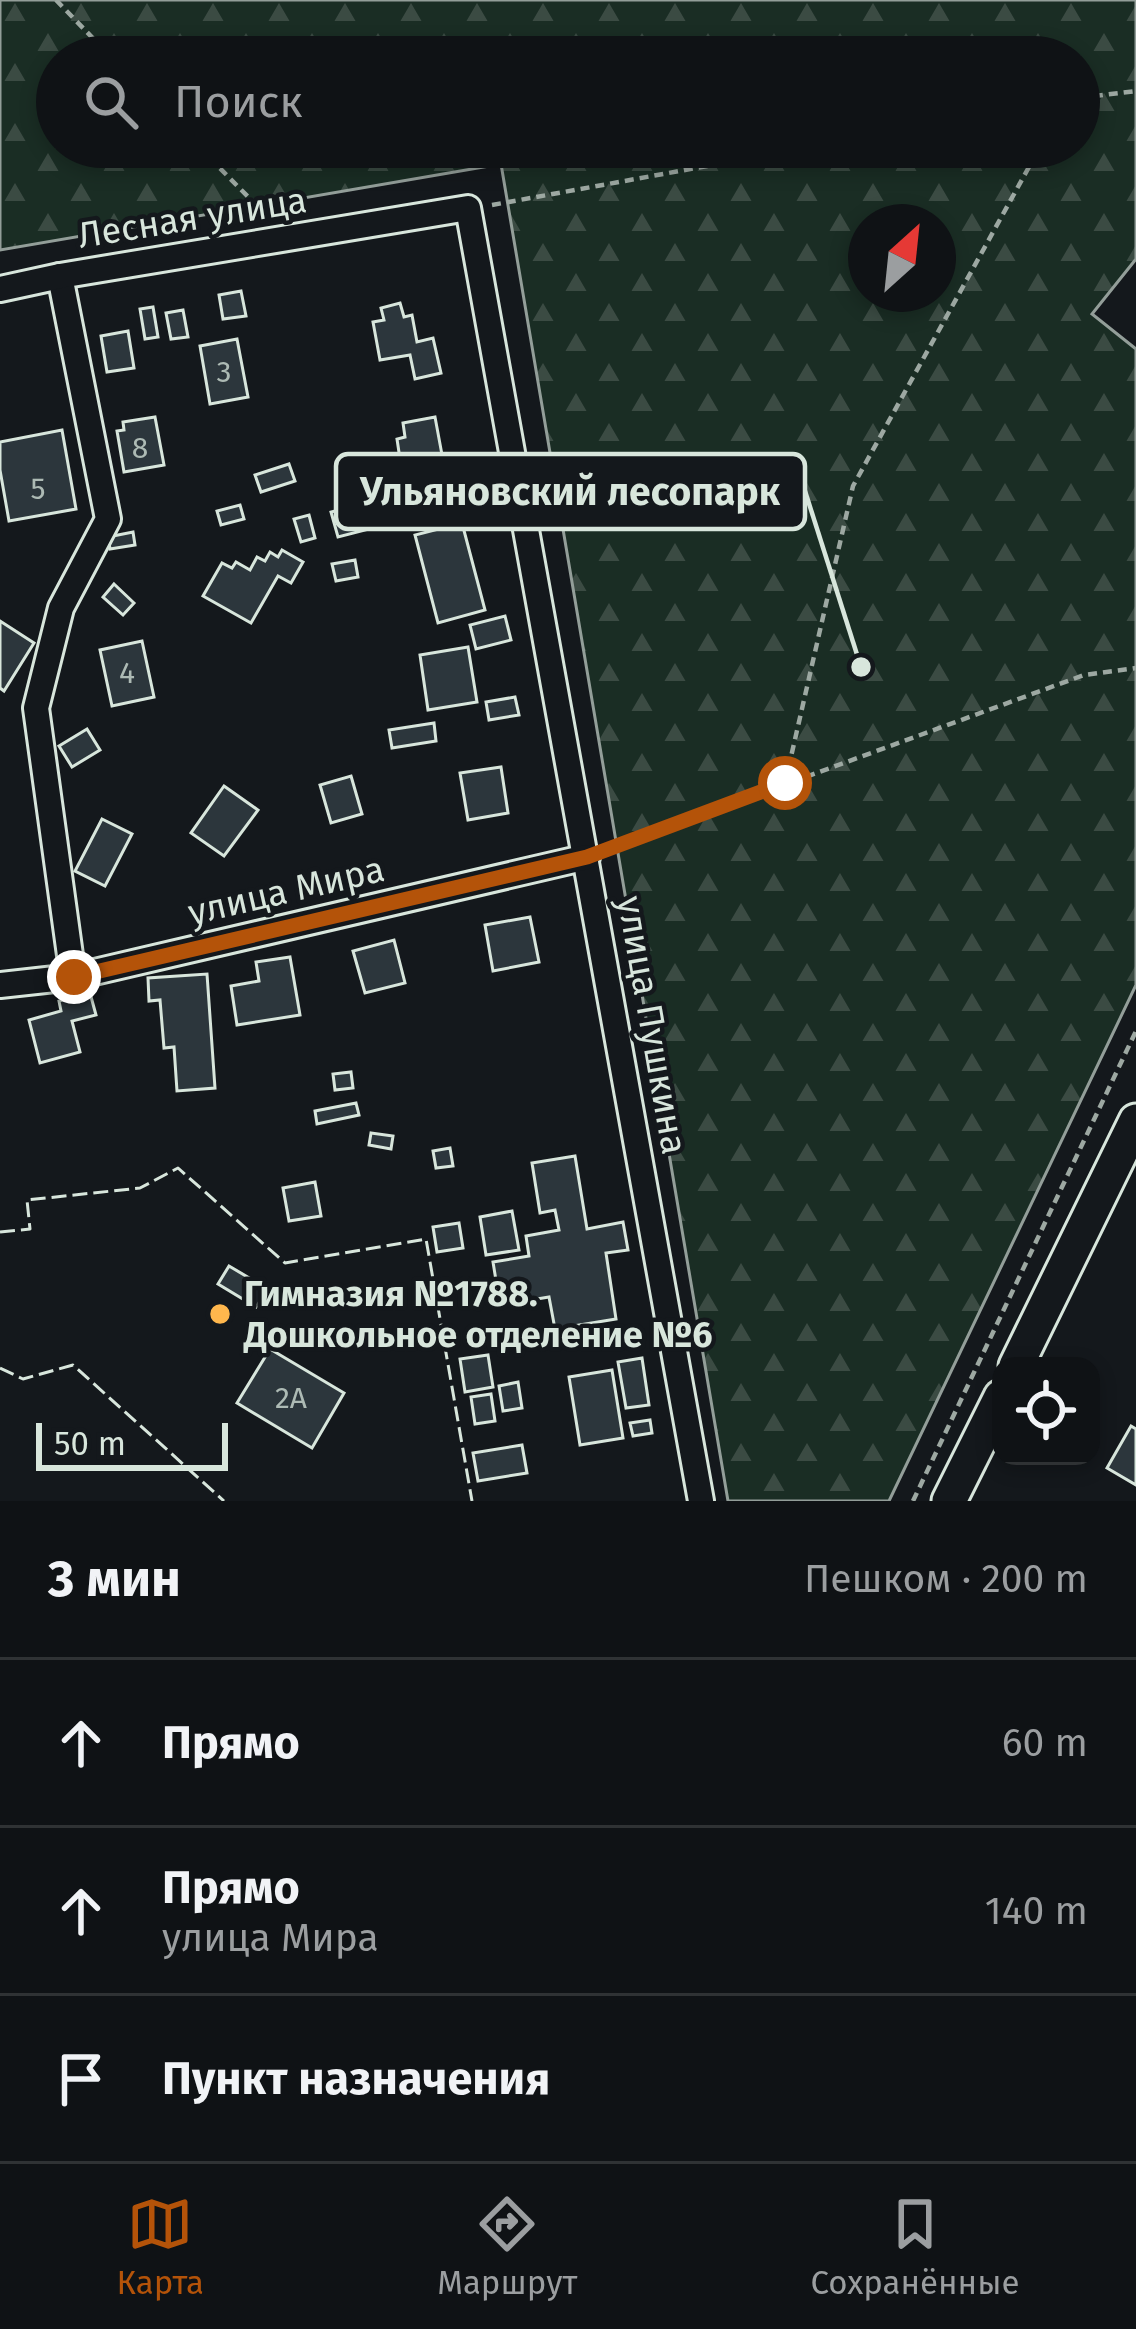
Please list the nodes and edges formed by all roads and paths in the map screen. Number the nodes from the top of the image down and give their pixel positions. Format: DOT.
graph roads {
  1 [pos="56,0"];
  2 [pos="91,36"];
  3 [pos="1136,92"];
  4 [pos="1100,96"];
  5 [pos="220,168"];
  6 [pos="694,168"];
  7 [pos="1028,168"];
  8 [pos="468,208"];
  9 [pos="288,238"];
  10 [pos="60,275"];
  11 [pos="0,289"];
  12 [pos="1136,668"];
  13 [pos="785,783"];
  14 [pos="587,857"];
  15 [pos="74,977"];
  16 [pos="0,986"];
  17 [pos="1136,1030"];
  18 [pos="1136,1121"];
  19 [pos="1020,1357"];
  20 [pos="992,1415"];
  21 [pos="701,1501"];
  22 [pos="913,1501"];
  23 [pos="950,1501"];
  1 -- 2 [label="path"];
  3 -- 4 [label="path"];
  5 -- 9 [label="path"];
  6 -- 8 [label="path"];
  7 -- 13 [label="path"];
  8 -- 9 [label="street, Лесная улица"];
  8 -- 14 [label="street, улица Пушкина"];
  9 -- 10 [label="street, Лесная улица"];
  10 -- 11 [label="street, Лесная улица"];
  10 -- 15 [label="street"];
  12 -- 13 [label="path"];
  13 -- 14 [label="path"];
  14 -- 15 [label="street, улица Мира"];
  14 -- 21 [label="street, улица Пушкина"];
  15 -- 16 [label="street, улица Мира"];
  17 -- 22 [label="path"];
  18 -- 19 [label="main road"];
  20 -- 23 [label="main road"];
}
